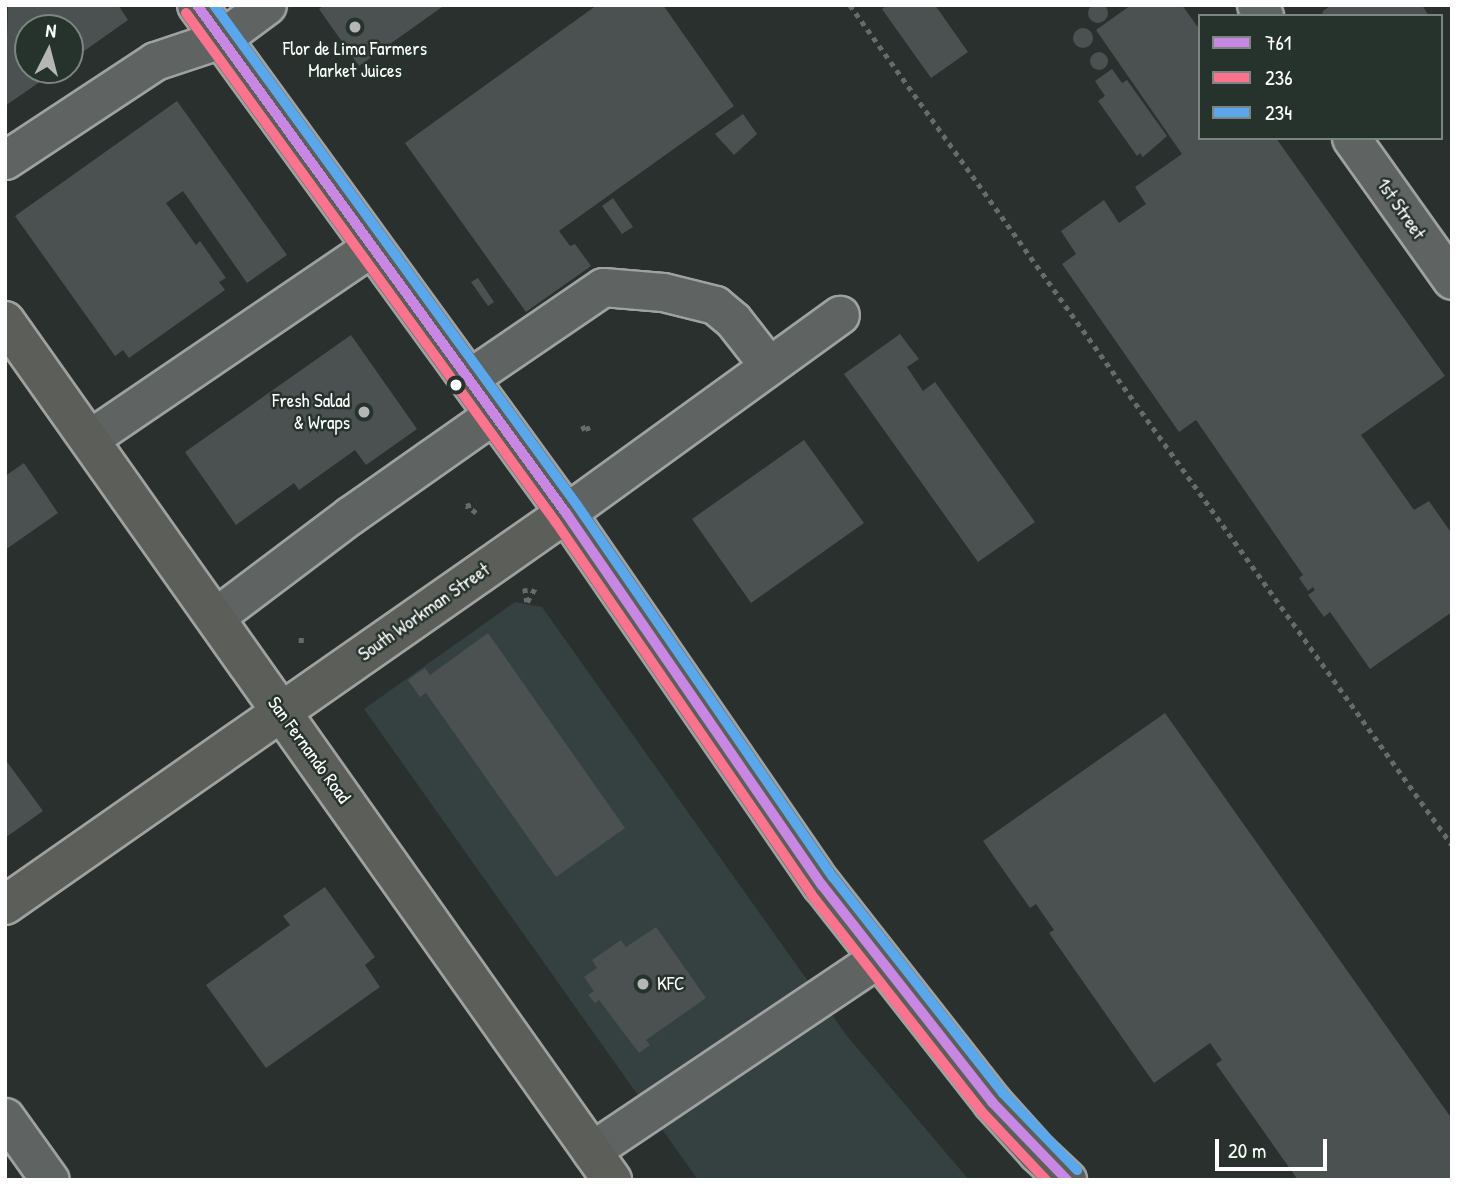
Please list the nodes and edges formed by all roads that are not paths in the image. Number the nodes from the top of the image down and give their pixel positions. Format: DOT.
graph roads {
  1 [pos="197,5"];
  2 [pos="267,5"];
  3 [pos="221,39"];
  4 [pos="1352,140"];
  5 [pos="5,160"];
  6 [pos="372,247"];
  7 [pos="1452,280"];
  8 [pos="840,315"];
  9 [pos="5,321"];
  10 [pos="769,366"];
  11 [pos="468,379"];
  12 [pos="494,414"];
  13 [pos="89,439"];
  14 [pos="566,513"];
  15 [pos="215,617"];
  16 [pos="281,711"];
  17 [pos="5,905"];
  18 [pos="877,958"];
  19 [pos="5,1117"];
  20 [pos="602,1165"];
  21 [pos="50,1180"];
  22 [pos="1067,1180"];
  1 -- 3 [label="main road"];
  2 -- 3 [label="street"];
  3 -- 5 [label="street"];
  3 -- 6 [label="main road"];
  4 -- 7 [label="street, 1st Street"];
  6 -- 11 [label="main road"];
  6 -- 13 [label="street"];
  8 -- 10 [label="street, South Workman Street"];
  9 -- 13 [label="main road, San Fernando Road"];
  10 -- 11 [label="street"];
  10 -- 14 [label="street, South Workman Street"];
  11 -- 12 [label="main road"];
  12 -- 14 [label="main road"];
  12 -- 15 [label="street"];
  13 -- 15 [label="main road, San Fernando Road"];
  14 -- 16 [label="main road, South Workman Street"];
  14 -- 18 [label="main road"];
  15 -- 16 [label="main road, San Fernando Road"];
  16 -- 17 [label="main road, South Workman Street"];
  16 -- 20 [label="main road, San Fernando Road"];
  18 -- 20 [label="street"];
  18 -- 22 [label="main road"];
  19 -- 21 [label="street"];
}
